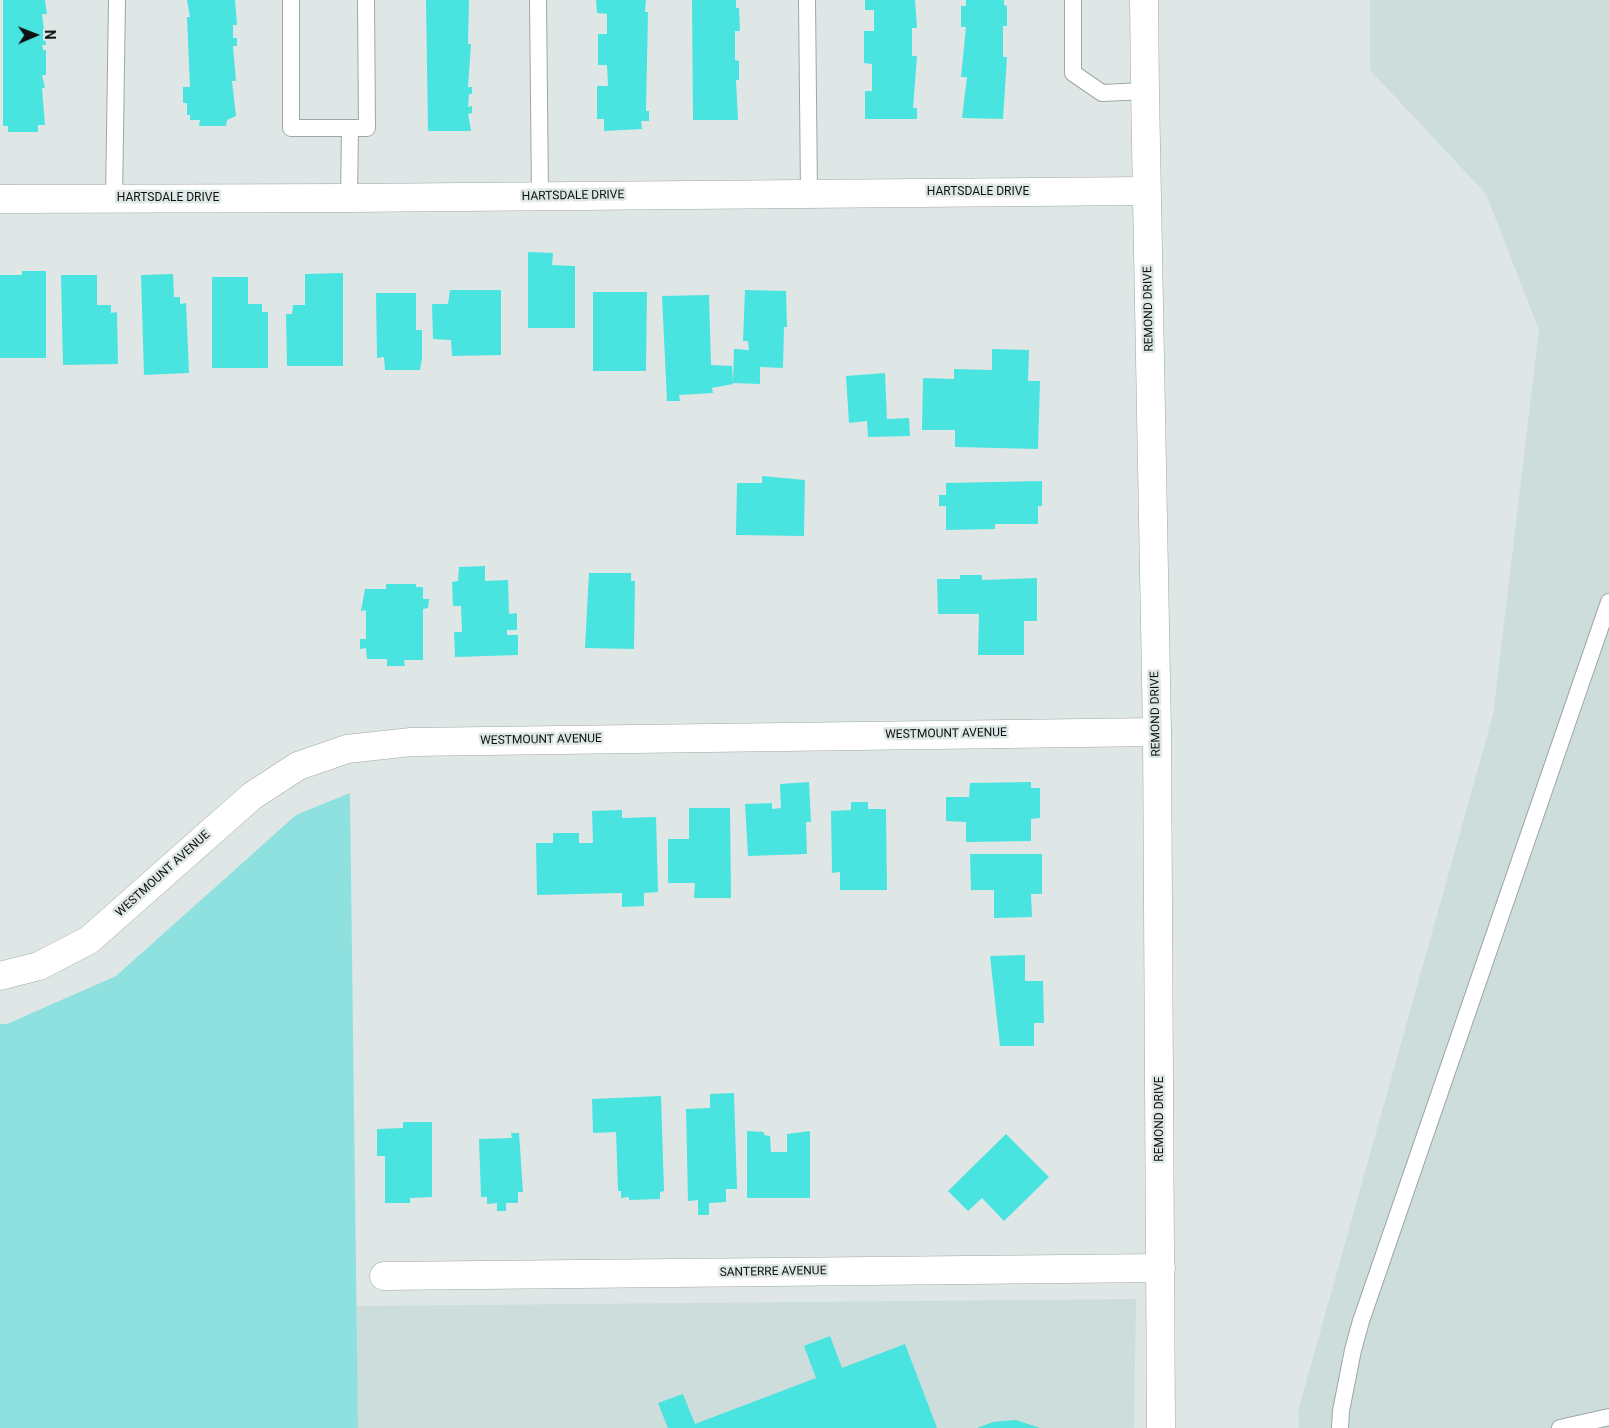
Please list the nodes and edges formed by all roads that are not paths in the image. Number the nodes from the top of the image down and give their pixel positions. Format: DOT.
graph roads {
  1 [pos="117,0"];
  2 [pos="292,0"];
  3 [pos="366,0"];
  4 [pos="538,0"];
  5 [pos="807,0"];
  6 [pos="1073,0"];
  7 [pos="1144,0"];
  8 [pos="1145,91"];
  9 [pos="350,128"];
  10 [pos="1146,191"];
  11 [pos="810,193"];
  12 [pos="540,196"];
  13 [pos="114,198"];
  14 [pos="349,198"];
  15 [pos="0,199"];
  16 [pos="1609,602"];
  17 [pos="1157,732"];
  18 [pos="0,976"];
  19 [pos="1161,1268"];
  20 [pos="384,1276"];
  21 [pos="1609,1417"];
  22 [pos="1161,1428"];
  23 [pos="1340,1428"];
  24 [pos="1560,1428"];
  1 -- 13 [label="lane"];
  2 -- 9 [label="lane"];
  3 -- 9 [label="lane"];
  4 -- 12 [label="lane"];
  5 -- 11 [label="lane"];
  6 -- 8 [label="lane"];
  7 -- 8 [label="street, REMOND DRIVE"];
  8 -- 10 [label="street, REMOND DRIVE"];
  9 -- 14 [label="lane"];
  10 -- 11 [label="street, HARTSDALE DRIVE"];
  10 -- 17 [label="street, REMOND DRIVE"];
  11 -- 12 [label="street, HARTSDALE DRIVE"];
  12 -- 14 [label="street, HARTSDALE DRIVE"];
  13 -- 14 [label="street, HARTSDALE DRIVE"];
  13 -- 15 [label="street, HARTSDALE DRIVE"];
  16 -- 23 [label="lane"];
  17 -- 18 [label="street, WESTMOUNT AVENUE"];
  17 -- 19 [label="street, REMOND DRIVE"];
  19 -- 20 [label="street, SANTERRE AVENUE"];
  19 -- 22 [label="street, REMOND DRIVE"];
  21 -- 24 [label="lane"];
}
